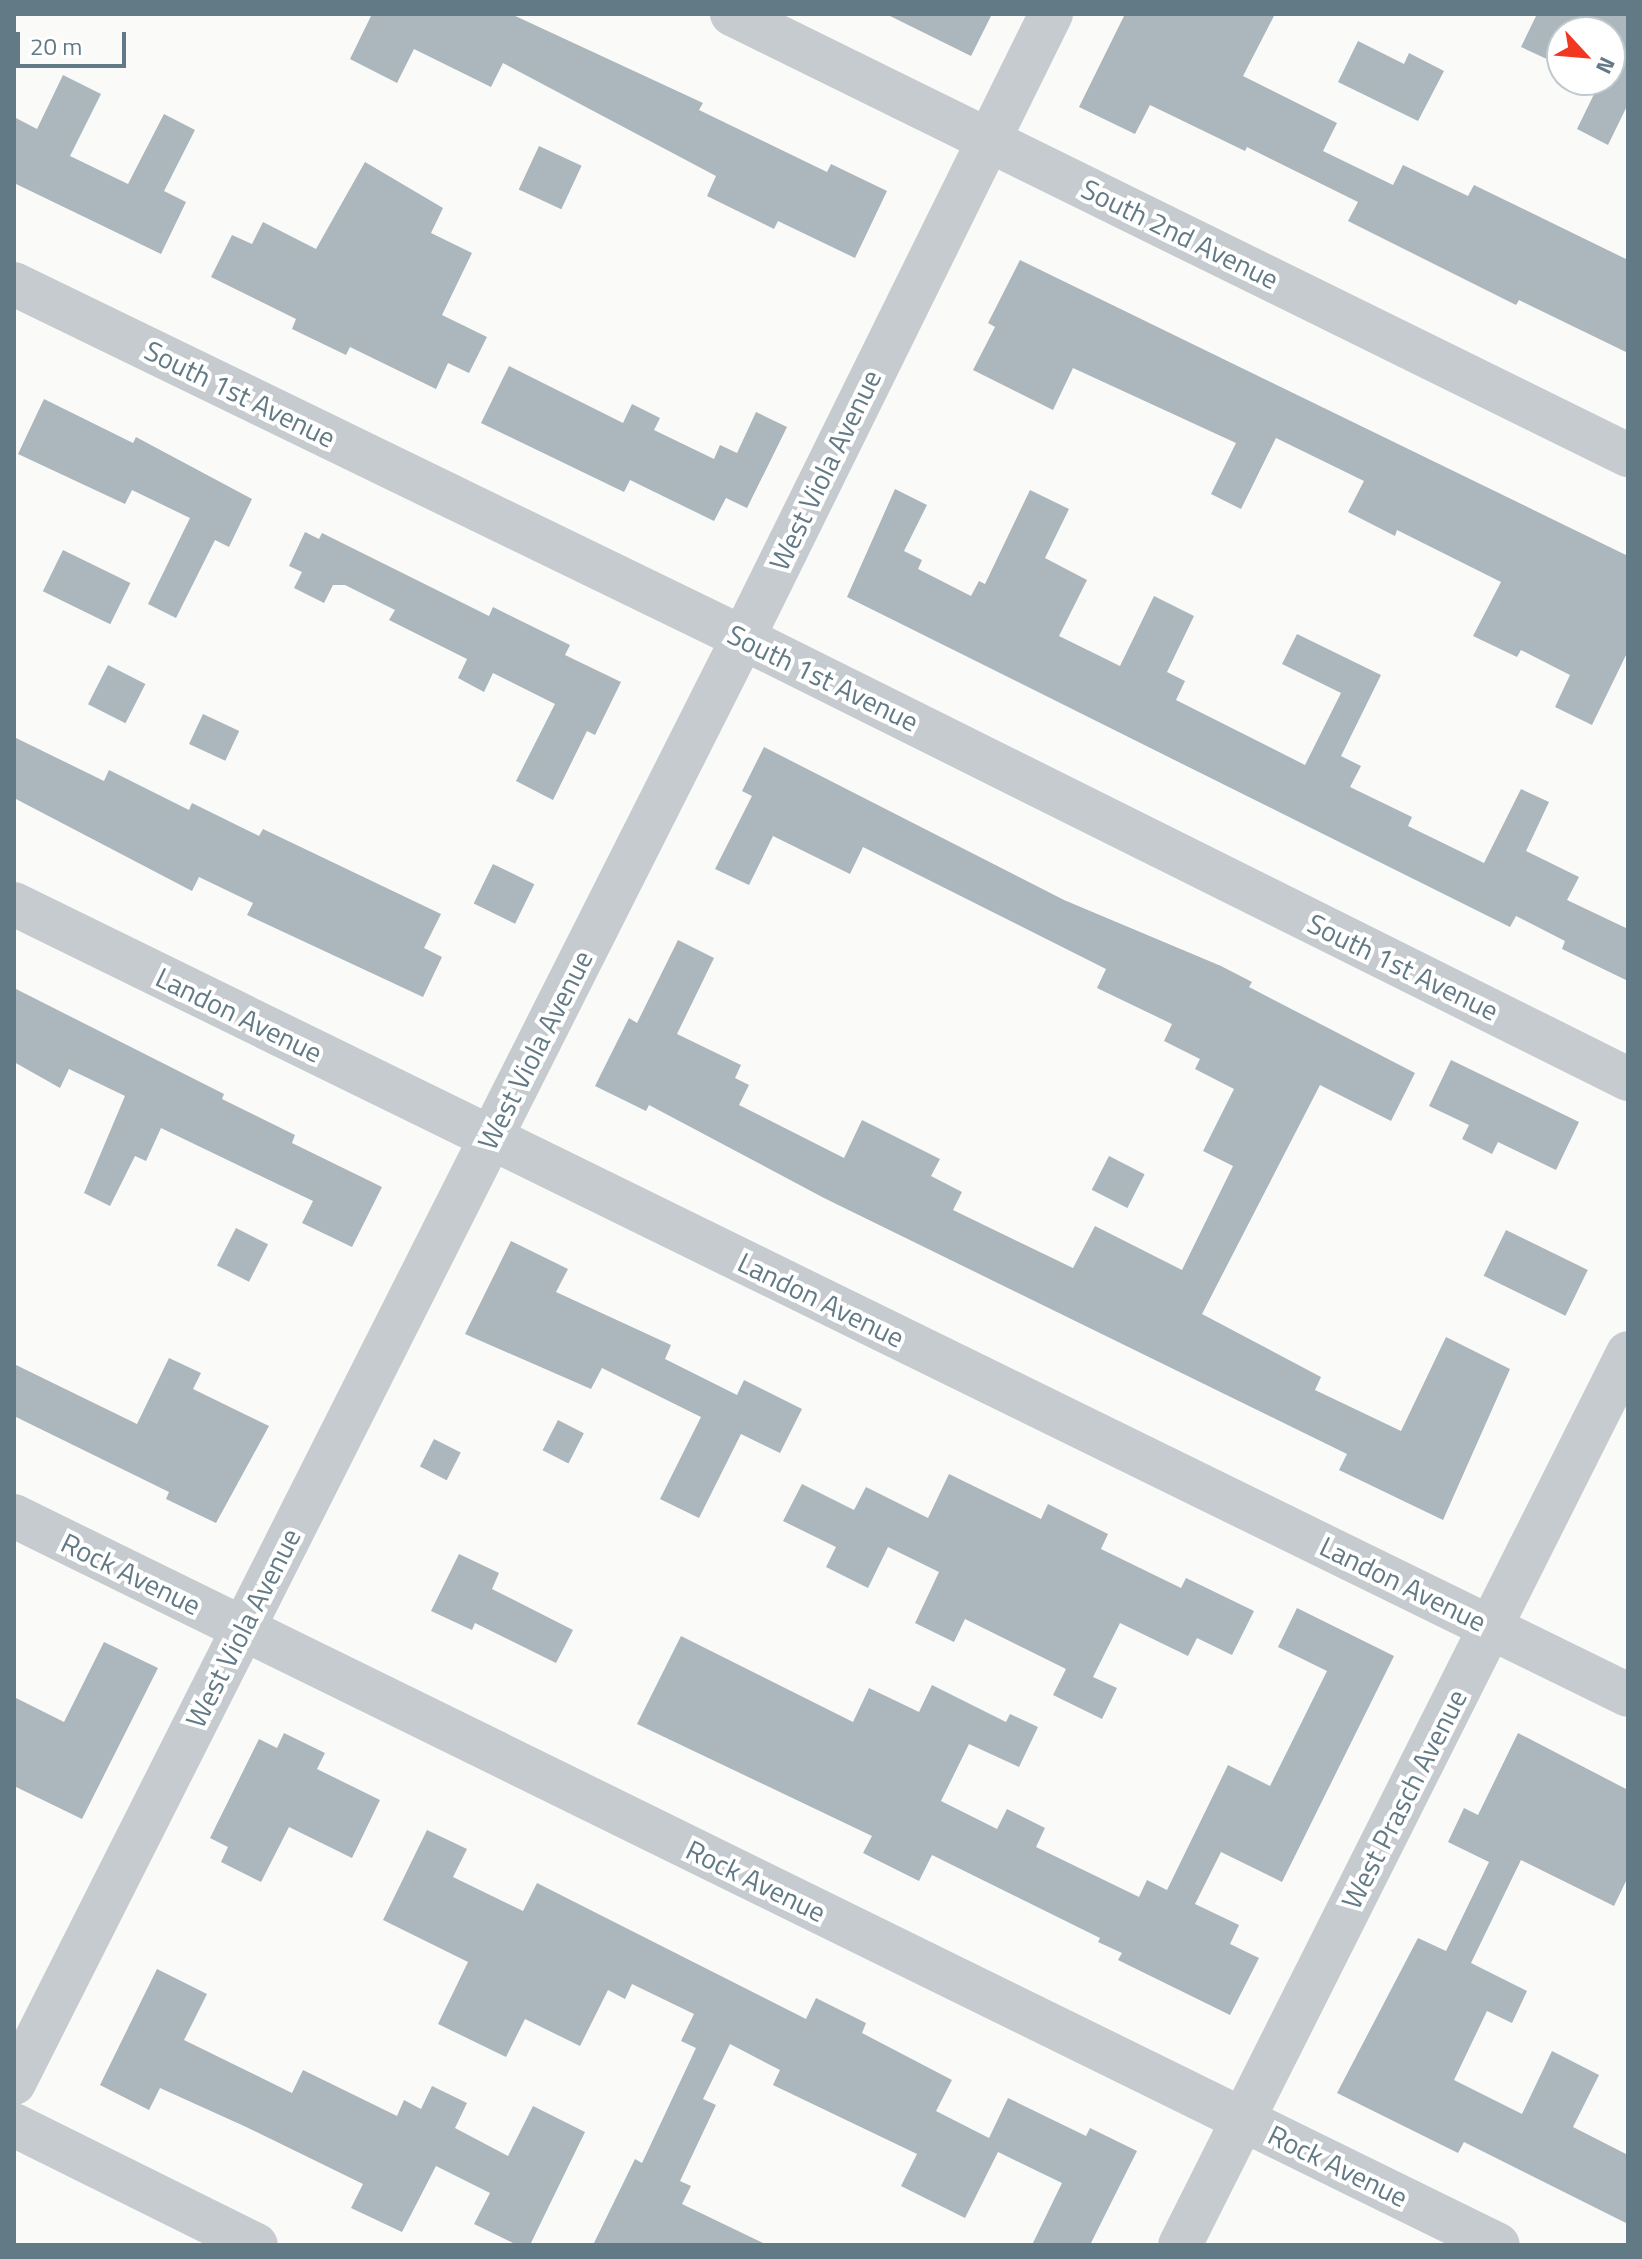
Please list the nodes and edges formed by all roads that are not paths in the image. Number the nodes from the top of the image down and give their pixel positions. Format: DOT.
graph roads {
  1 [pos="732,14"];
  2 [pos="1051,14"];
  3 [pos="987,139"];
  4 [pos="14,284"];
  5 [pos="1628,455"];
  6 [pos="743,638"];
  7 [pos="14,904"];
  8 [pos="1628,1079"];
  9 [pos="490,1138"];
  10 [pos="1628,1353"];
  11 [pos="14,1516"];
  12 [pos="1491,1627"];
  13 [pos="243,1630"];
  14 [pos="1628,1695"];
  15 [pos="14,2083"];
  16 [pos="1243,2119"];
  17 [pos="14,2125"];
  18 [pos="256,2245"];
  19 [pos="1180,2245"];
  20 [pos="1498,2245"];
  1 -- 3 [label="street, South 2nd Avenue"];
  2 -- 3 [label="street, West Viola Avenue"];
  3 -- 5 [label="street, South 2nd Avenue"];
  3 -- 6 [label="street, West Viola Avenue"];
  4 -- 6 [label="street, South 1st Avenue"];
  6 -- 8 [label="street, South 1st Avenue"];
  6 -- 9 [label="street, West Viola Avenue"];
  7 -- 9 [label="street, Landon Avenue"];
  9 -- 12 [label="street, Landon Avenue"];
  9 -- 13 [label="street, West Viola Avenue"];
  10 -- 12 [label="street, West Prasch Avenue"];
  11 -- 13 [label="street, Rock Avenue"];
  12 -- 14 [label="street, Landon Avenue"];
  12 -- 16 [label="street, West Prasch Avenue"];
  13 -- 15 [label="street, West Viola Avenue"];
  13 -- 16 [label="street, Rock Avenue"];
  16 -- 19 [label="street, West Prasch Avenue"];
  16 -- 20 [label="street, Rock Avenue"];
  17 -- 18 [label="street"];
}
